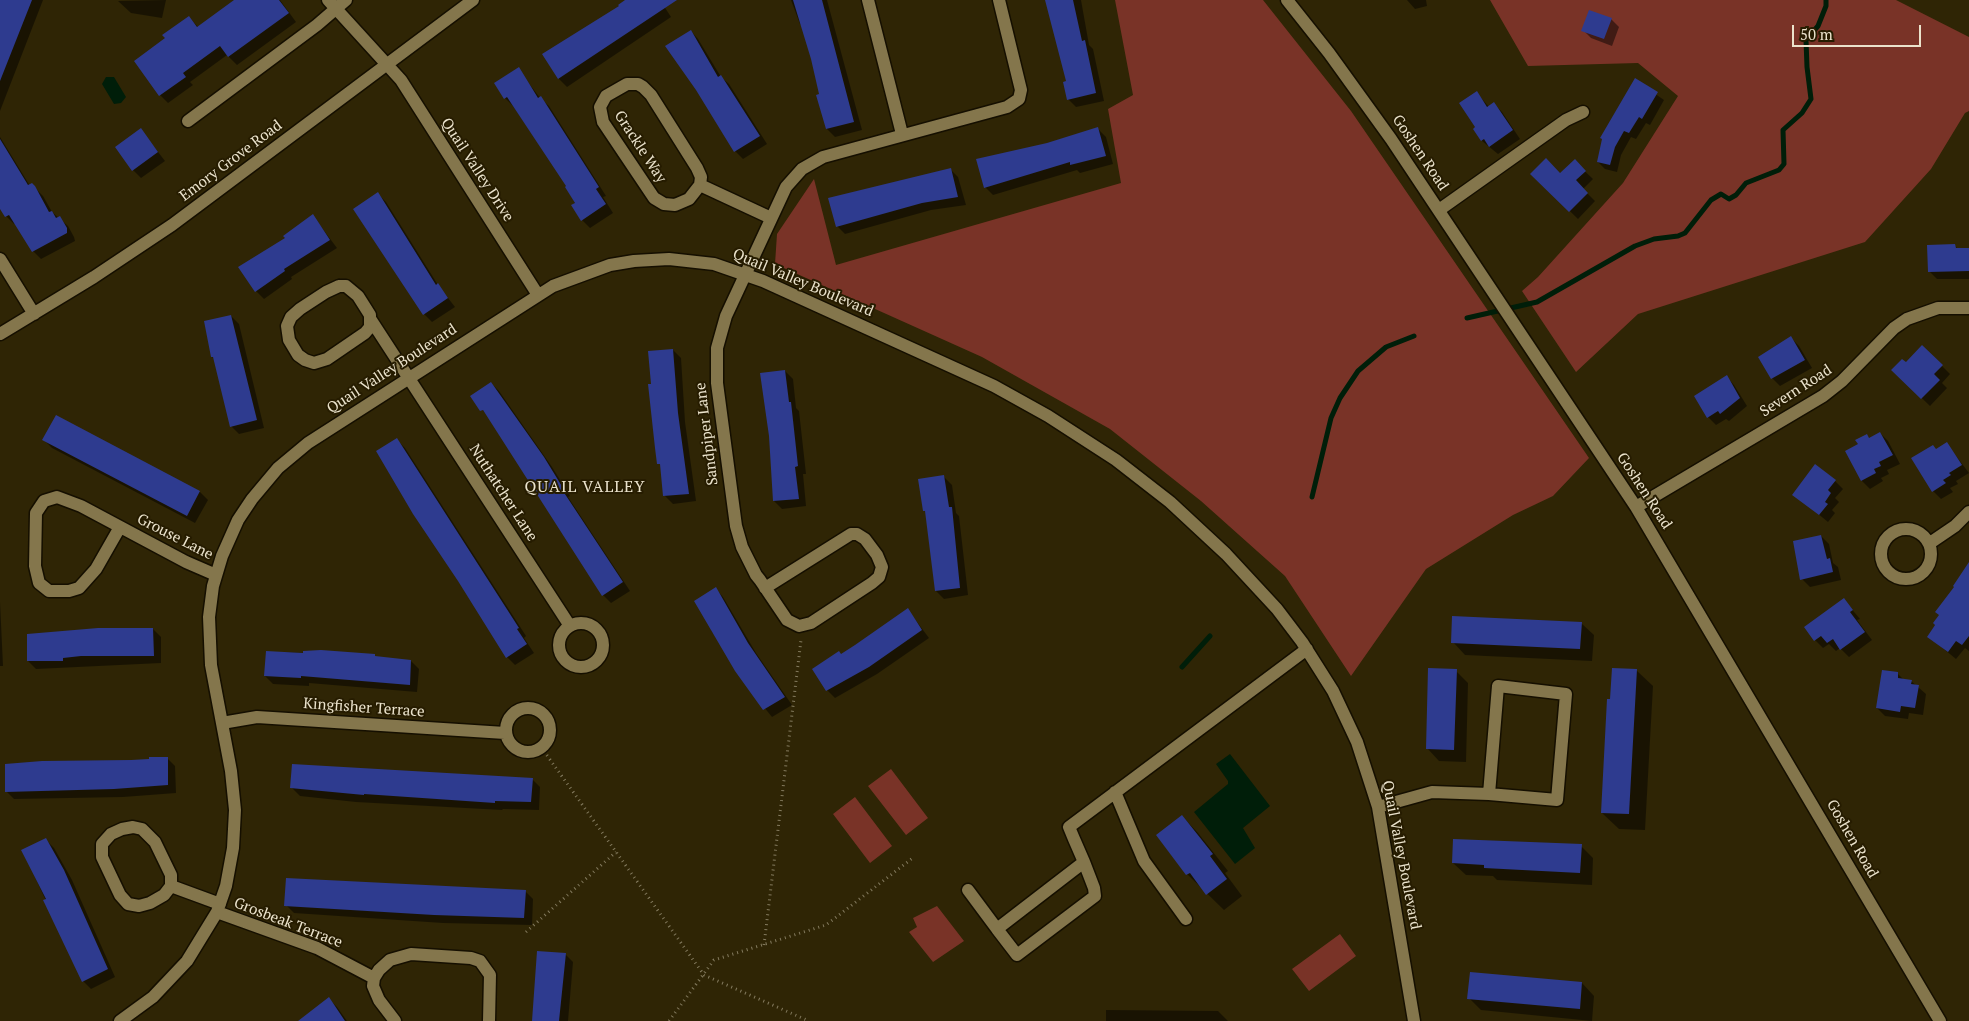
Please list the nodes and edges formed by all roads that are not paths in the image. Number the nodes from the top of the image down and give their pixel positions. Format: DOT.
graph roads {
  1 [pos="473,0"];
  2 [pos="868,0"];
  3 [pos="999,0"];
  4 [pos="1287,0"];
  5 [pos="337,3"];
  6 [pos="387,64"];
  7 [pos="1583,112"];
  8 [pos="188,120"];
  9 [pos="902,134"];
  10 [pos="700,185"];
  11 [pos="1440,210"];
  12 [pos="771,218"];
  13 [pos="0,259"];
  14 [pos="747,275"];
  15 [pos="538,295"];
  16 [pos="1969,308"];
  17 [pos="34,314"];
  18 [pos="371,320"];
  19 [pos="0,334"];
  20 [pos="409,377"];
  21 [pos="1636,507"];
  22 [pos="1969,512"];
  23 [pos="120,527"];
  24 [pos="1930,543"];
  25 [pos="216,575"];
  26 [pos="765,588"];
  27 [pos="570,626"];
  28 [pos="1307,650"];
  29 [pos="222,723"];
  30 [pos="505,733"];
  31 [pos="1115,792"];
  32 [pos="1489,794"];
  33 [pos="1378,807"];
  34 [pos="1084,862"];
  35 [pos="171,886"];
  36 [pos="968,890"];
  37 [pos="218,908"];
  38 [pos="1186,919"];
  39 [pos="997,929"];
  40 [pos="374,978"];
  41 [pos="120,1021"];
  42 [pos="394,1021"];
  43 [pos="489,1021"];
  44 [pos="1414,1021"];
  45 [pos="1940,1021"];
  1 -- 6 [label="street, Emory Grove Road"];
  2 -- 9 [label="street"];
  3 -- 9 [label="street, Sandpiper Lane"];
  4 -- 11 [label="street, Goshen Road"];
  5 -- 6 [label="street, Quail Valley Drive"];
  5 -- 8 [label="street"];
  6 -- 15 [label="street, Quail Valley Drive"];
  6 -- 17 [label="street, Emory Grove Road"];
  7 -- 11 [label="street"];
  9 -- 12 [label="street, Sandpiper Lane"];
  10 -- 10 [label="street, Grackle Way"];
  10 -- 12 [label="street"];
  11 -- 21 [label="street, Goshen Road"];
  12 -- 14 [label="street, Sandpiper Lane"];
  13 -- 17 [label="street"];
  14 -- 15 [label="street, Quail Valley Boulevard"];
  14 -- 26 [label="street, Sandpiper Lane"];
  14 -- 28 [label="street, Quail Valley Boulevard"];
  15 -- 20 [label="street, Quail Valley Boulevard"];
  16 -- 21 [label="street, Severn Road"];
  17 -- 19 [label="street, Emory Grove Road"];
  18 -- 18 [label="street"];
  18 -- 20 [label="street, Nuthatcher Lane"];
  20 -- 25 [label="street, Quail Valley Boulevard"];
  20 -- 27 [label="street, Nuthatcher Lane"];
  21 -- 45 [label="street, Goshen Road"];
  22 -- 24 [label="street"];
  23 -- 23 [label="street, Grouse Lane"];
  23 -- 25 [label="street, Grouse Lane"];
  24 -- 24 [label="street"];
  25 -- 29 [label="street, Quail Valley Boulevard"];
  26 -- 26 [label="street, Sandpiper Lane"];
  28 -- 31 [label="street"];
  28 -- 33 [label="street, Quail Valley Boulevard"];
  29 -- 30 [label="street, Kingfisher Terrace"];
  29 -- 37 [label="street, Quail Valley Boulevard"];
  30 -- 30 [label="street"];
  31 -- 34 [label="street"];
  31 -- 38 [label="street"];
  32 -- 32 [label="street"];
  32 -- 33 [label="street"];
  33 -- 44 [label="street, Quail Valley Boulevard"];
  34 -- 39 [label="street"];
  34 -- 39 [label="street"];
  35 -- 35 [label="street"];
  35 -- 37 [label="street, Grosbeak Terrace"];
  36 -- 39 [label="street"];
  37 -- 40 [label="street, Grosbeak Terrace"];
  37 -- 41 [label="street, Quail Valley Boulevard"];
  40 -- 42 [label="street"];
  40 -- 43 [label="street"];
}
